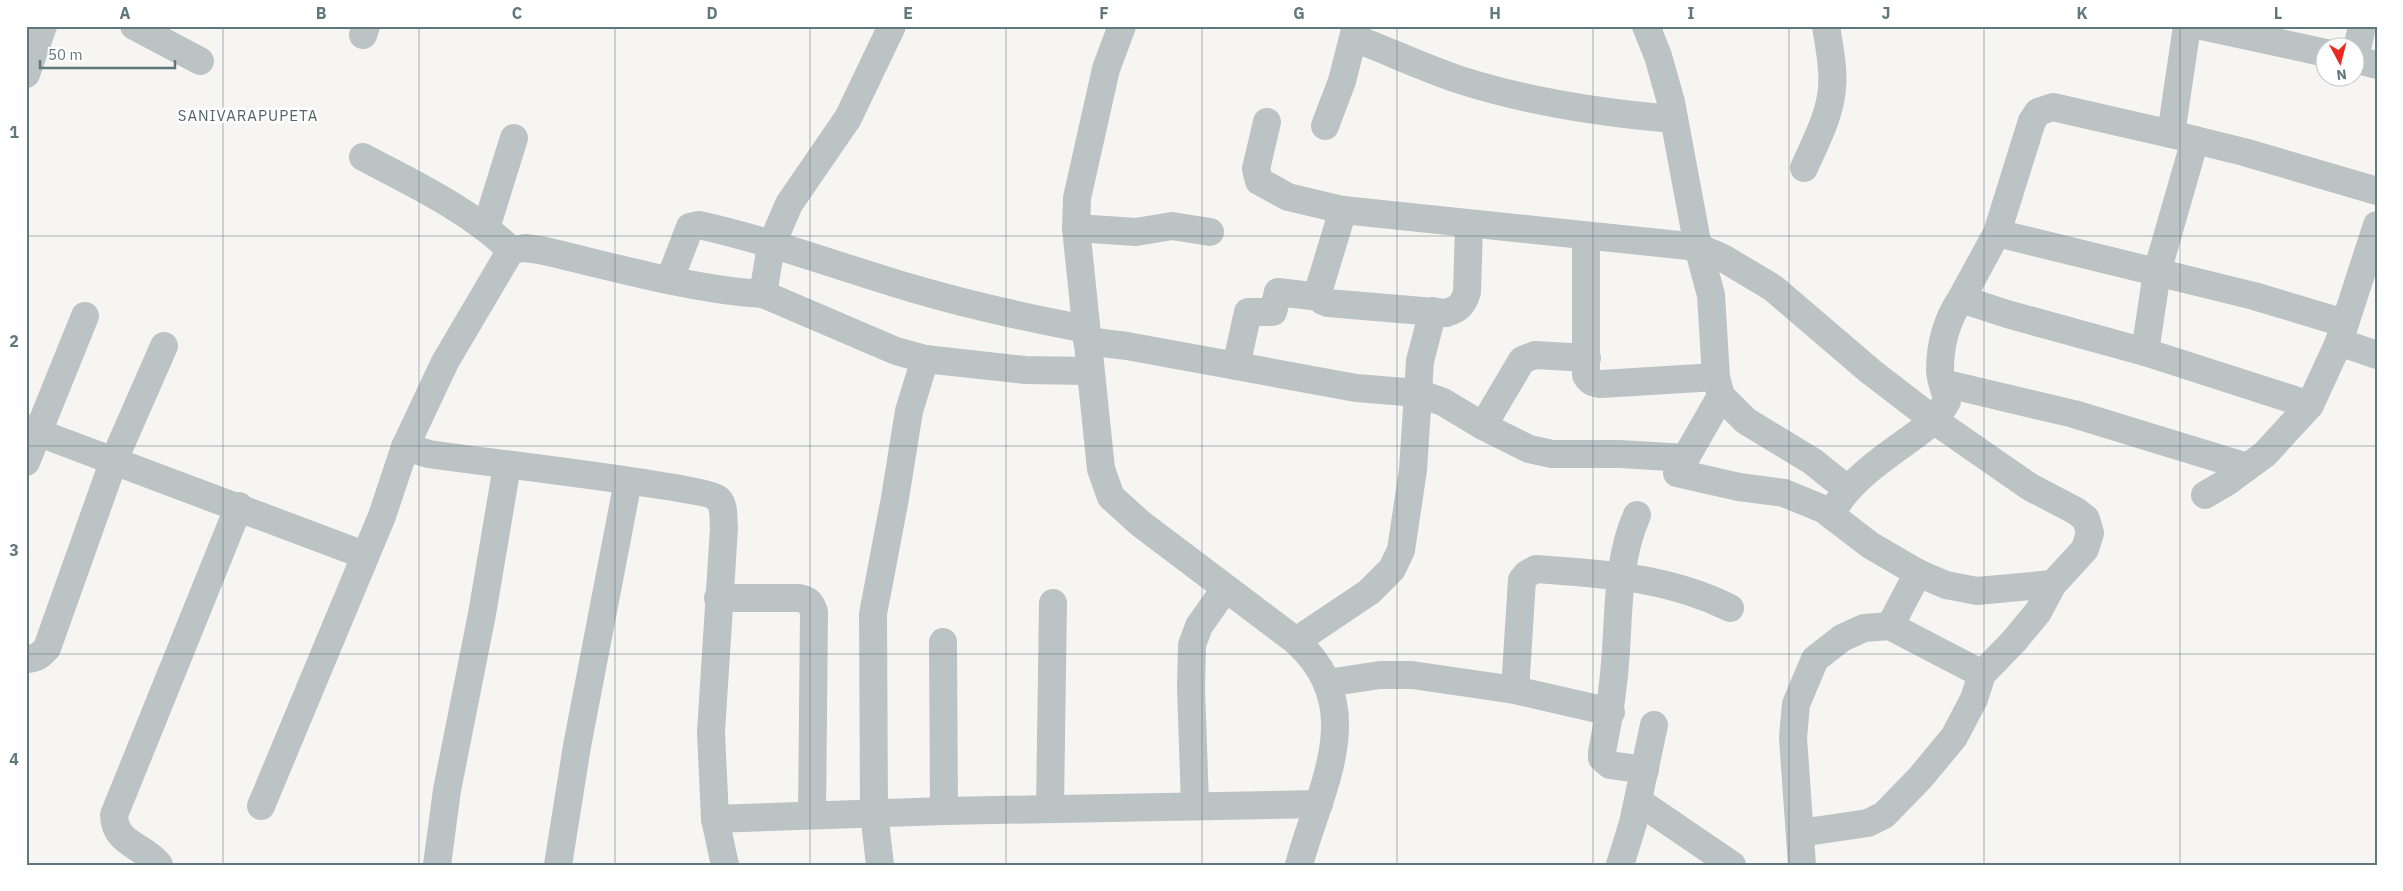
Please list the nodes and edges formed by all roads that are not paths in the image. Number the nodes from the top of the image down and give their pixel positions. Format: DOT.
graph roads {
  1 [pos="43,26"];
  2 [pos="134,26"];
  3 [pos="892,26"];
  4 [pos="1646,26"];
  5 [pos="1826,26"];
  6 [pos="2187,26"];
  7 [pos="2202,26"];
  8 [pos="1113,30"];
  9 [pos="1355,32"];
  10 [pos="2316,51"];
  11 [pos="200,61"];
  12 [pos="26,74"];
  13 [pos="1674,119"];
  14 [pos="1267,122"];
  15 [pos="1325,126"];
  16 [pos="2183,137"];
  17 [pos="514,138"];
  18 [pos="363,157"];
  19 [pos="1804,168"];
  20 [pos="2377,191"];
  21 [pos="1343,210"];
  22 [pos="1469,225"];
  23 [pos="2377,225"];
  24 [pos="486,228"];
  25 [pos="1076,228"];
  26 [pos="1210,232"];
  27 [pos="1997,234"];
  28 [pos="1586,237"];
  29 [pos="771,246"];
  30 [pos="1698,247"];
  31 [pos="511,250"];
  32 [pos="2157,272"];
  33 [pos="670,279"];
  34 [pos="763,294"];
  35 [pos="1320,297"];
  36 [pos="1961,298"];
  37 [pos="1433,311"];
  38 [pos="84,316"];
  39 [pos="2342,332"];
  40 [pos="1086,335"];
  41 [pos="164,346"];
  42 [pos="2145,352"];
  43 [pos="2377,355"];
  44 [pos="1586,358"];
  45 [pos="925,359"];
  46 [pos="1236,366"];
  47 [pos="1090,371"];
  48 [pos="1718,386"];
  49 [pos="1418,392"];
  50 [pos="1941,405"];
  51 [pos="2310,405"];
  52 [pos="1483,426"];
  53 [pos="32,430"];
  54 [pos="405,447"];
  55 [pos="1686,458"];
  56 [pos="114,460"];
  57 [pos="26,462"];
  58 [pos="507,466"];
  59 [pos="2247,467"];
  60 [pos="628,481"];
  61 [pos="1847,489"];
  62 [pos="2205,495"];
  63 [pos="239,506"];
  64 [pos="1830,514"];
  65 [pos="1637,515"];
  66 [pos="364,555"];
  67 [pos="1918,573"];
  68 [pos="1620,576"];
  69 [pos="2053,584"];
  70 [pos="1225,589"];
  71 [pos="718,598"];
  72 [pos="1053,603"];
  73 [pos="1730,608"];
  74 [pos="1890,626"];
  75 [pos="1296,641"];
  76 [pos="944,642"];
  77 [pos="26,659"];
  78 [pos="1982,674"];
  79 [pos="1327,684"];
  80 [pos="1515,690"];
  81 [pos="1611,712"];
  82 [pos="1654,725"];
  83 [pos="1645,770"];
  84 [pos="1638,801"];
  85 [pos="1319,804"];
  86 [pos="1195,805"];
  87 [pos="261,806"];
  88 [pos="1050,808"];
  89 [pos="944,811"];
  90 [pos="874,813"];
  91 [pos="812,815"];
  92 [pos="715,819"];
  93 [pos="1800,833"];
  94 [pos="159,865"];
  95 [pos="437,865"];
  96 [pos="558,865"];
  97 [pos="725,865"];
  98 [pos="880,865"];
  99 [pos="1299,865"];
  100 [pos="1620,865"];
  101 [pos="1732,865"];
  102 [pos="1802,865"];
  1 -- 12 [label="street"];
  2 -- 11 [label="street"];
  3 -- 29 [label="street"];
  4 -- 13 [label="street"];
  5 -- 19 [label="street"];
  6 -- 16 [label="street"];
  7 -- 10 [label="street"];
  8 -- 25 [label="street"];
  9 -- 13 [label="street"];
  9 -- 15 [label="street"];
  13 -- 30 [label="street"];
  14 -- 21 [label="street"];
  16 -- 20 [label="street"];
  16 -- 27 [label="street"];
  16 -- 32 [label="street"];
  17 -- 24 [label="street"];
  18 -- 24 [label="street"];
  21 -- 22 [label="street"];
  21 -- 35 [label="street"];
  22 -- 28 [label="street"];
  22 -- 37 [label="street"];
  23 -- 39 [label="street"];
  24 -- 31 [label="street"];
  25 -- 26 [label="street"];
  25 -- 40 [label="street"];
  27 -- 32 [label="street"];
  27 -- 36 [label="street"];
  28 -- 30 [label="street"];
  28 -- 44 [label="street"];
  29 -- 33 [label="street"];
  29 -- 34 [label="street"];
  29 -- 40 [label="street"];
  30 -- 48 [label="street"];
  30 -- 50 [label="street"];
  31 -- 33 [label="street"];
  31 -- 54 [label="street"];
  32 -- 39 [label="street"];
  32 -- 42 [label="street"];
  33 -- 34 [label="street"];
  34 -- 45 [label="street"];
  35 -- 37 [label="street"];
  35 -- 46 [label="street"];
  36 -- 42 [label="street"];
  36 -- 50 [label="street"];
  37 -- 49 [label="street"];
  38 -- 53 [label="street"];
  39 -- 43 [label="street"];
  39 -- 51 [label="street"];
  40 -- 46 [label="street"];
  40 -- 47 [label="street"];
  41 -- 56 [label="street"];
  42 -- 51 [label="street"];
  44 -- 48 [label="street"];
  44 -- 52 [label="street"];
  45 -- 47 [label="street"];
  45 -- 90 [label="street"];
  46 -- 49 [label="street"];
  47 -- 70 [label="street"];
  48 -- 55 [label="street"];
  48 -- 61 [label="street"];
  49 -- 52 [label="street"];
  49 -- 75 [label="street"];
  50 -- 59 [label="street"];
  50 -- 61 [label="street"];
  50 -- 69 [label="street"];
  51 -- 59 [label="street"];
  52 -- 55 [label="street"];
  53 -- 56 [label="street"];
  53 -- 57 [label="street"];
  54 -- 58 [label="street"];
  54 -- 66 [label="street"];
  55 -- 64 [label="street"];
  56 -- 63 [label="street"];
  56 -- 77 [label="street"];
  58 -- 60 [label="street"];
  58 -- 95 [label="street"];
  59 -- 62 [label="street"];
  60 -- 71 [label="street"];
  60 -- 96 [label="street"];
  61 -- 64 [label="street"];
  63 -- 66 [label="street"];
  63 -- 94 [label="street"];
  64 -- 67 [label="street"];
  65 -- 68 [label="street"];
  66 -- 87 [label="street"];
  67 -- 69 [label="street"];
  67 -- 74 [label="street"];
  68 -- 73 [label="street"];
  68 -- 80 [label="street"];
  68 -- 81 [label="street"];
  69 -- 78 [label="street"];
  70 -- 75 [label="street"];
  70 -- 86 [label="street"];
  71 -- 91 [label="street"];
  71 -- 92 [label="street"];
  72 -- 88 [label="street"];
  74 -- 78 [label="street"];
  74 -- 93 [label="street"];
  75 -- 79 [label="street"];
  76 -- 89 [label="street"];
  78 -- 93 [label="street"];
  79 -- 80 [label="street"];
  79 -- 85 [label="street"];
  80 -- 81 [label="street"];
  81 -- 83 [label="street"];
  82 -- 83 [label="street"];
  83 -- 84 [label="street"];
  84 -- 100 [label="street"];
  84 -- 101 [label="street"];
  85 -- 86 [label="street"];
  85 -- 99 [label="street"];
  86 -- 88 [label="street"];
  88 -- 89 [label="street"];
  89 -- 90 [label="street"];
  90 -- 91 [label="street"];
  90 -- 98 [label="street"];
  91 -- 92 [label="street"];
  92 -- 97 [label="street"];
  93 -- 102 [label="street"];
}
